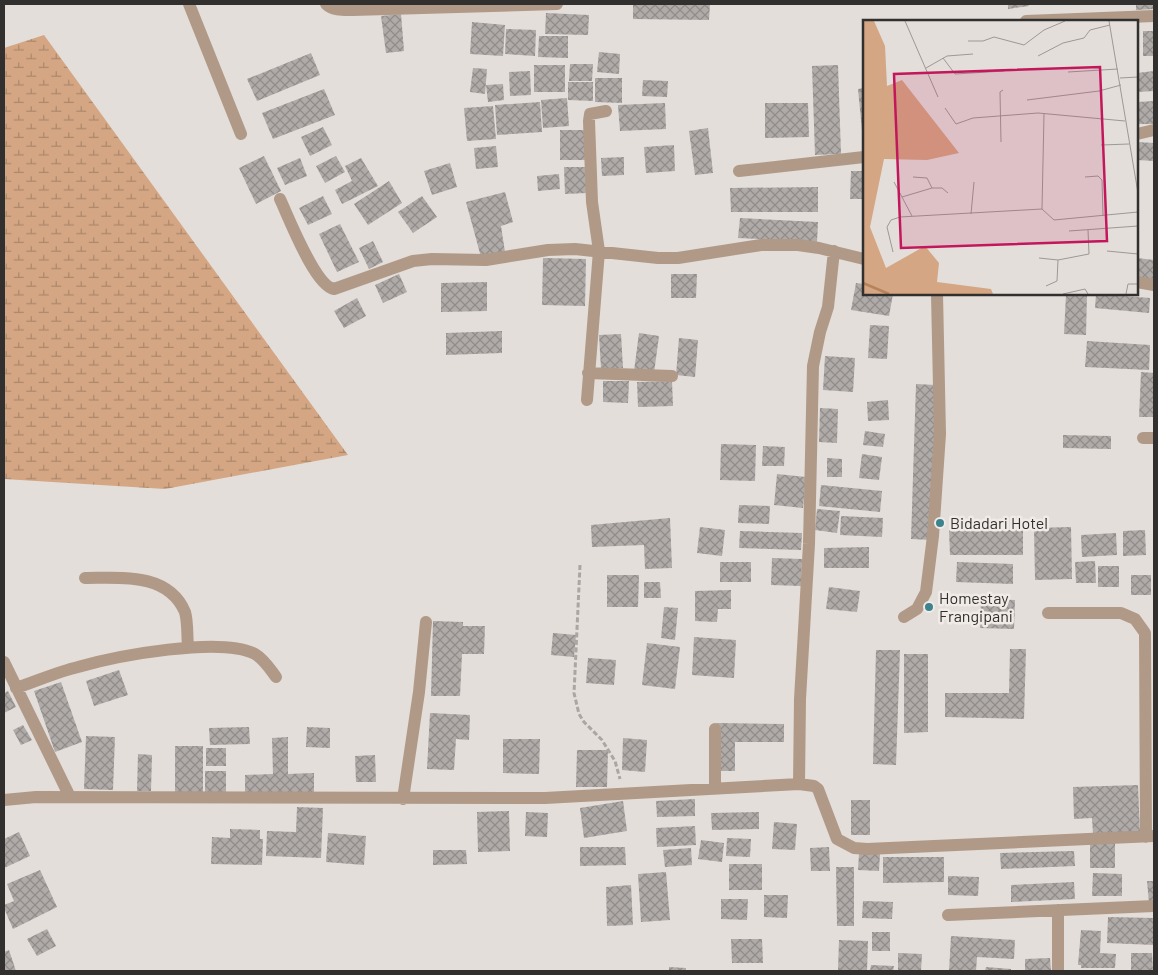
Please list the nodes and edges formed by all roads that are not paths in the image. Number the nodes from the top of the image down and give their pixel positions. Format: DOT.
graph roads {
  1 [pos="189,4"];
  2 [pos="326,4"];
  3 [pos="557,4"];
  4 [pos="1154,16"];
  5 [pos="1052,20"];
  6 [pos="606,110"];
  7 [pos="1154,130"];
  8 [pos="241,134"];
  9 [pos="1138,134"];
  10 [pos="863,157"];
  11 [pos="739,171"];
  12 [pos="280,199"];
  13 [pos="599,252"];
  14 [pos="834,252"];
  15 [pos="863,259"];
  16 [pos="1138,282"];
  17 [pos="1154,285"];
  18 [pos="937,295"];
  19 [pos="588,374"];
  20 [pos="672,376"];
  21 [pos="587,400"];
  22 [pos="85,578"];
  23 [pos="1048,613"];
  24 [pos="904,617"];
  25 [pos="426,622"];
  26 [pos="188,647"];
  27 [pos="4,662"];
  28 [pos="276,677"];
  29 [pos="16,688"];
  30 [pos="715,729"];
  31 [pos="800,784"];
  32 [pos="715,787"];
  33 [pos="70,798"];
  34 [pos="403,798"];
  35 [pos="4,800"];
  36 [pos="1150,837"];
  37 [pos="1154,906"];
  38 [pos="1058,910"];
  39 [pos="948,915"];
  40 [pos="1058,971"];
  1 -- 8 [label="street"];
  2 -- 3 [label="street"];
  4 -- 5 [label="street"];
  6 -- 13 [label="street"];
  7 -- 9 [label="street"];
  10 -- 11 [label="street"];
  12 -- 13 [label="street"];
  13 -- 14 [label="street"];
  13 -- 19 [label="street"];
  14 -- 15 [label="street"];
  14 -- 31 [label="street"];
  16 -- 17 [label="street"];
  18 -- 24 [label="street"];
  19 -- 20 [label="street"];
  19 -- 21 [label="street"];
  22 -- 26 [label="street"];
  23 -- 36 [label="street"];
  25 -- 34 [label="street"];
  26 -- 28 [label="street"];
  26 -- 29 [label="street"];
  27 -- 29 [label="street"];
  29 -- 33 [label="street"];
  30 -- 32 [label="street"];
  31 -- 32 [label="street"];
  31 -- 36 [label="street"];
  32 -- 34 [label="street"];
  33 -- 34 [label="street"];
  33 -- 35 [label="street"];
  37 -- 38 [label="street"];
  38 -- 39 [label="street"];
  38 -- 40 [label="street"];
}
